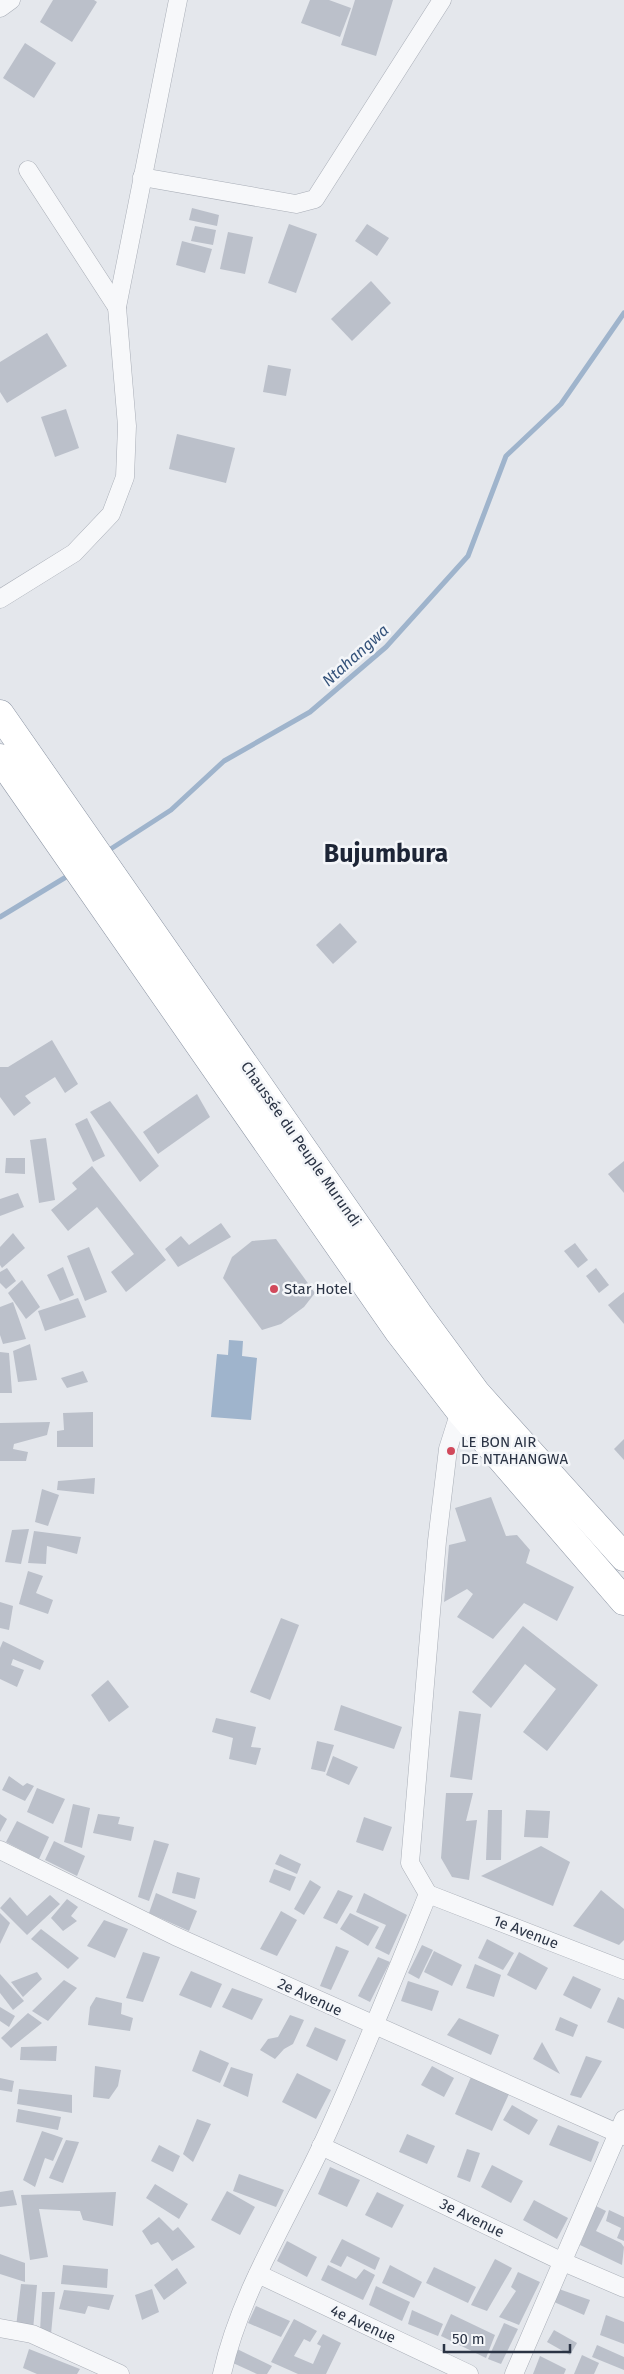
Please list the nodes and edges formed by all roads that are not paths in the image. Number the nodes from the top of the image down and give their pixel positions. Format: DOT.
graph roads {
  1 [pos="11,0"];
  2 [pos="178,0"];
  3 [pos="442,0"];
  4 [pos="0,8"];
  5 [pos="28,170"];
  6 [pos="142,177"];
  7 [pos="117,307"];
  8 [pos="0,599"];
  9 [pos="0,714"];
  10 [pos="0,758"];
  11 [pos="58,818"];
  12 [pos="468,1403"];
  13 [pos="624,1557"];
  14 [pos="624,1601"];
  15 [pos="0,1850"];
  16 [pos="428,1894"];
  17 [pos="624,1970"];
  18 [pos="374,2026"];
  19 [pos="622,2129"];
  20 [pos="322,2146"];
  21 [pos="561,2261"];
  22 [pos="258,2274"];
  23 [pos="624,2288"];
  24 [pos="0,2328"];
  25 [pos="120,2374"];
  26 [pos="222,2374"];
  27 [pos="469,2374"];
  28 [pos="514,2374"];
  1 -- 4 [label="street"];
  2 -- 6 [label="street"];
  3 -- 6 [label="street"];
  5 -- 7 [label="street"];
  6 -- 7 [label="street"];
  7 -- 8 [label="street"];
  9 -- 11 [label="highway, Chaussée du Peuple Murundi"];
  10 -- 11 [label="highway, Chaussée du Peuple Murundi"];
  11 -- 12 [label="highway, Chaussée du Peuple Murundi"];
  12 -- 13 [label="highway, Chaussée du Peuple Murundi"];
  12 -- 14 [label="highway, Chaussée du Peuple Murundi"];
  12 -- 16 [label="street"];
  15 -- 18 [label="street, 2e Avenue"];
  16 -- 17 [label="street, 1e Avenue"];
  16 -- 18 [label="street"];
  18 -- 19 [label="street, 2e Avenue"];
  18 -- 20 [label="street"];
  19 -- 21 [label="street"];
  20 -- 21 [label="street, 3e Avenue"];
  20 -- 22 [label="street"];
  21 -- 23 [label="street, 3e Avenue"];
  21 -- 28 [label="street"];
  22 -- 26 [label="street"];
  22 -- 27 [label="street, 4e Avenue"];
  24 -- 25 [label="street"];
}
